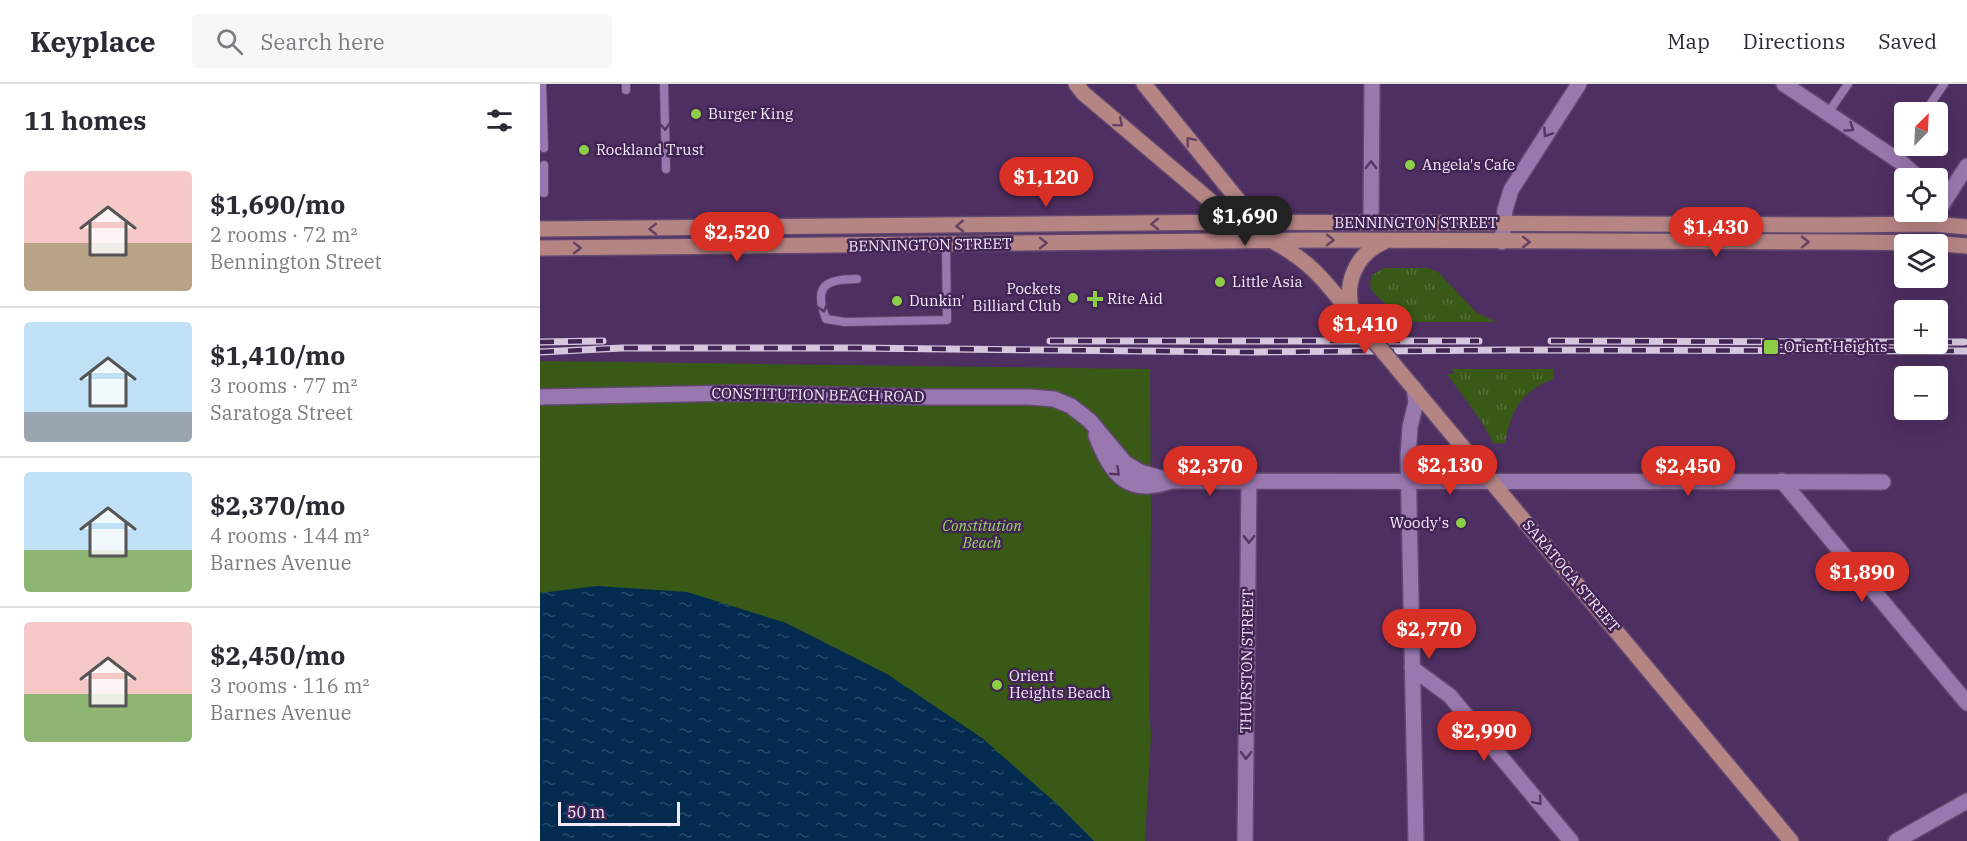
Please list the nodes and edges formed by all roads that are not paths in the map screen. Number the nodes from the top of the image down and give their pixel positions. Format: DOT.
graph roads {
  1 [pos="542,84"];
  2 [pos="664,84"];
  3 [pos="1076,84"];
  4 [pos="1144,84"];
  5 [pos="1372,84"];
  6 [pos="1579,84"];
  7 [pos="1784,84"];
  8 [pos="1848,84"];
  9 [pos="1944,84"];
  10 [pos="1932,102"];
  11 [pos="1828,113"];
  12 [pos="544,148"];
  13 [pos="1896,158"];
  14 [pos="544,165"];
  15 [pos="1967,166"];
  16 [pos="1908,168"];
  17 [pos="666,169"];
  18 [pos="544,193"];
  19 [pos="1948,194"];
  20 [pos="1894,213"];
  21 [pos="1948,217"];
  22 [pos="1234,222"];
  23 [pos="1256,223"];
  24 [pos="1371,223"];
  25 [pos="1503,224"];
  26 [pos="1629,224"];
  27 [pos="859,226"];
  28 [pos="780,227"];
  29 [pos="1967,227"];
  30 [pos="714,228"];
  31 [pos="614,229"];
  32 [pos="540,230"];
  33 [pos="1271,240"];
  34 [pos="1385,241"];
  35 [pos="1502,242"];
  36 [pos="1629,242"];
  37 [pos="1894,243"];
  38 [pos="1948,244"];
  39 [pos="946,245"];
  40 [pos="859,246"];
  41 [pos="1967,246"];
  42 [pos="713,247"];
  43 [pos="780,247"];
  44 [pos="540,248"];
  45 [pos="614,248"];
  46 [pos="857,279"];
  47 [pos="1354,316"];
  48 [pos="1414,388"];
  49 [pos="540,397"];
  50 [pos="1249,480"];
  51 [pos="1409,480"];
  52 [pos="1492,481"];
  53 [pos="1782,482"];
  54 [pos="1883,482"];
  55 [pos="1412,668"];
  56 [pos="1967,703"];
  57 [pos="1967,801"];
  58 [pos="1245,841"];
  59 [pos="1416,841"];
  60 [pos="1571,841"];
  61 [pos="1791,841"];
  62 [pos="1896,841"];
  1 -- 12 [label="lane"];
  2 -- 17 [label="lane, one-way"];
  3 -- 22 [label="main road, SARATOGA STREET, one-way"];
  23 -- 4 [label="main road, SARATOGA STREET, one-way"];
  24 -- 5 [label="street, one-way"];
  6 -- 25 [label="street, one-way"];
  7 -- 11 [label="street"];
  8 -- 11 [label="lane"];
  9 -- 10 [label="lane"];
  11 -- 13 [label="street, one-way"];
  13 -- 16 [label="street"];
  14 -- 18 [label="lane"];
  15 -- 19 [label="street"];
  20 -- 26 [label="main road, BENNINGTON STREET"];
  21 -- 29 [label="main road, BENNINGTON STREET"];
  22 -- 23 [label="main road, BENNINGTON STREET"];
  22 -- 27 [label="main road, BENNINGTON STREET, one-way"];
  22 -- 33 [label="main road, SARATOGA STREET"];
  23 -- 24 [label="main road, BENNINGTON STREET"];
  23 -- 33 [label="main road, SARATOGA STREET"];
  24 -- 25 [label="main road, BENNINGTON STREET"];
  25 -- 26 [label="main road, BENNINGTON STREET"];
  25 -- 35 [label="street"];
  26 -- 36 [label="main road"];
  27 -- 28 [label="main road, BENNINGTON STREET"];
  27 -- 40 [label="lane"];
  28 -- 30 [label="main road, BENNINGTON STREET"];
  28 -- 43 [label="main road"];
  30 -- 31 [label="main road, BENNINGTON STREET, one-way"];
  30 -- 42 [label="main road"];
  31 -- 32 [label="main road, BENNINGTON STREET"];
  31 -- 45 [label="main road"];
  33 -- 34 [label="main road, BENNINGTON STREET, one-way"];
  39 -- 33 [label="main road, BENNINGTON STREET, one-way"];
  33 -- 47 [label="main road, SARATOGA STREET"];
  34 -- 35 [label="main road, BENNINGTON STREET"];
  34 -- 47 [label="main road"];
  35 -- 36 [label="main road, BENNINGTON STREET, one-way"];
  36 -- 37 [label="main road, BENNINGTON STREET, one-way"];
  38 -- 41 [label="main road, BENNINGTON STREET"];
  39 -- 40 [label="main road, BENNINGTON STREET"];
  46 -- 39 [label="lane, one-way"];
  40 -- 43 [label="main road, BENNINGTON STREET"];
  42 -- 43 [label="main road, BENNINGTON STREET"];
  42 -- 45 [label="main road, BENNINGTON STREET"];
  44 -- 45 [label="main road, BENNINGTON STREET, one-way"];
  47 -- 48 [label="main road, SARATOGA STREET, bridge"];
  48 -- 51 [label="street"];
  48 -- 52 [label="main road, SARATOGA STREET"];
  49 -- 50 [label="street, CONSTITUTION BEACH ROAD"];
  50 -- 51 [label="street, CONSTITUTION BEACH ROAD"];
  50 -- 58 [label="street, THURSTON STREET, one-way"];
  51 -- 52 [label="street, CONSTITUTION BEACH ROAD"];
  51 -- 55 [label="street"];
  52 -- 53 [label="street, CONSTITUTION BEACH ROAD"];
  52 -- 61 [label="main road, SARATOGA STREET"];
  53 -- 54 [label="street, CONSTITUTION BEACH ROAD"];
  53 -- 56 [label="street"];
  55 -- 59 [label="street"];
  55 -- 60 [label="street, one-way"];
  57 -- 62 [label="street"];
}
